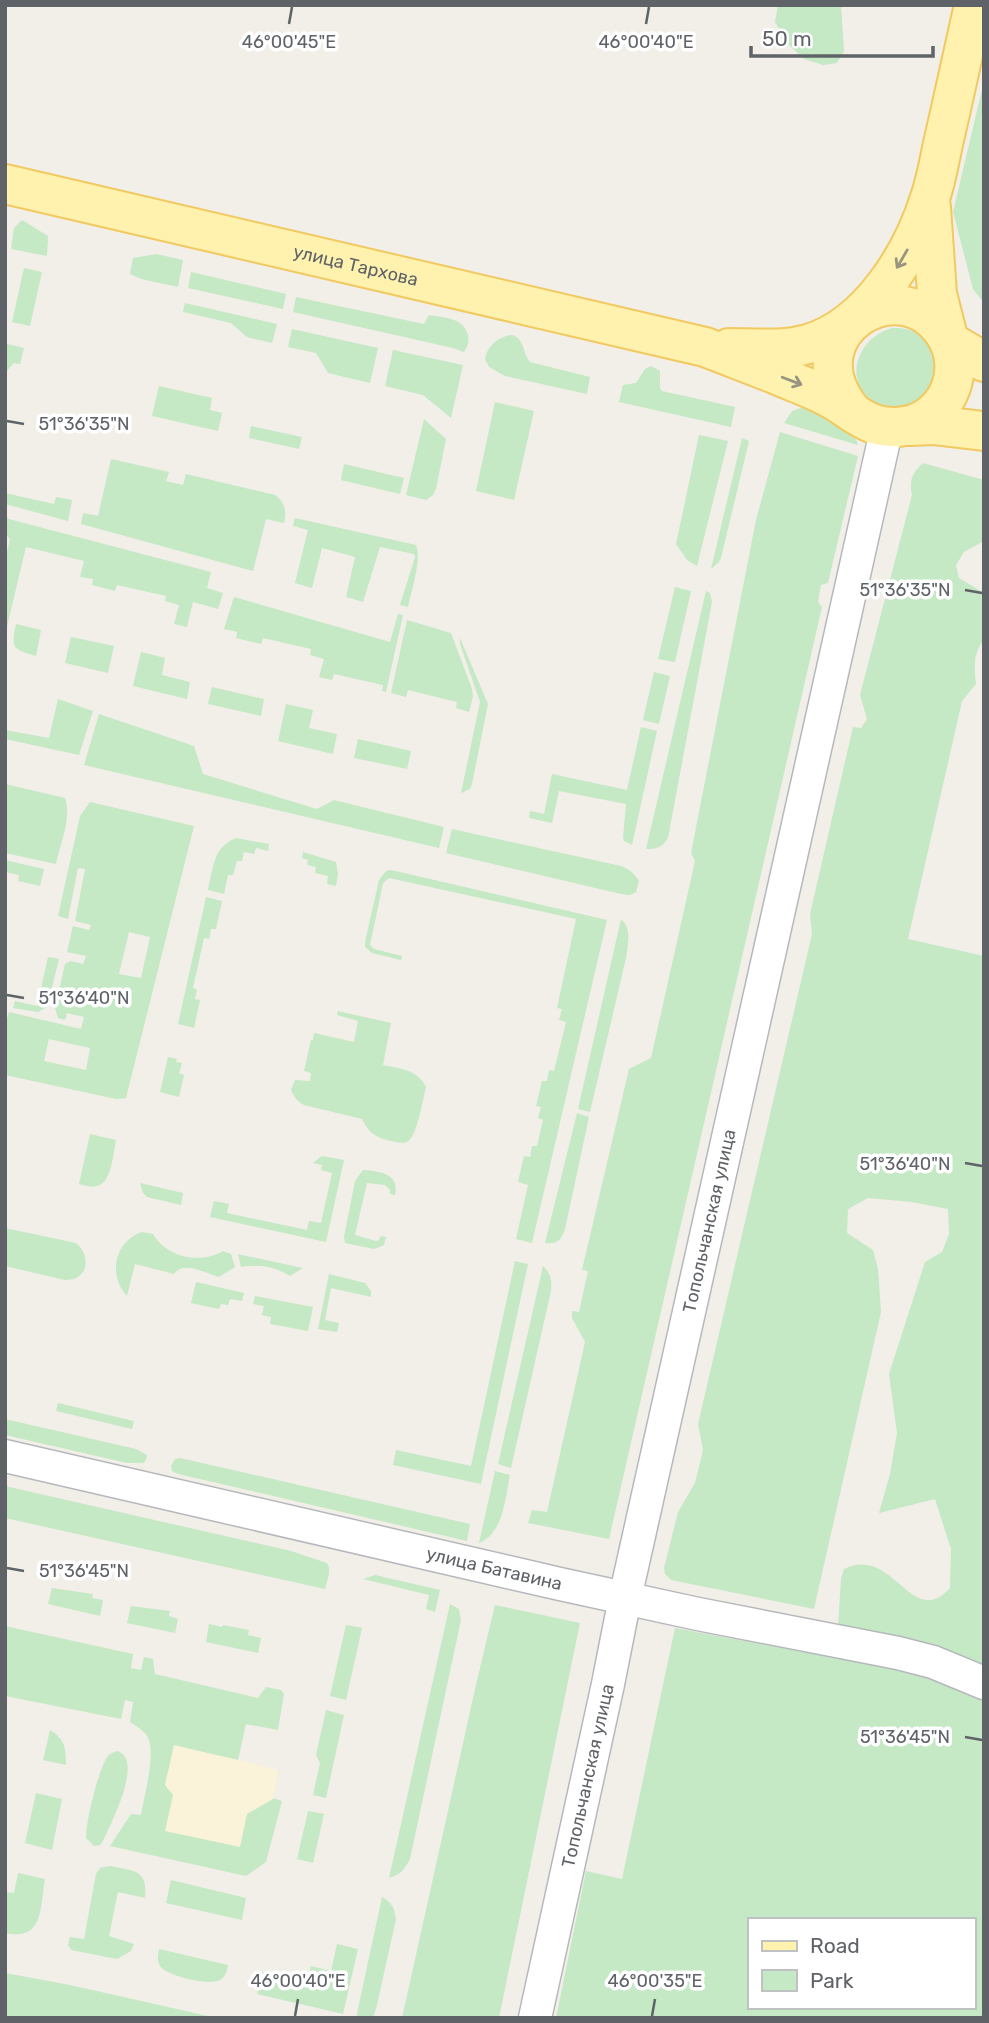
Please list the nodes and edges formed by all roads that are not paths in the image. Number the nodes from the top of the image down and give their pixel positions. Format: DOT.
graph roads {
  1 [pos="974,5"];
  2 [pos="5,184"];
  3 [pos="930,198"];
  4 [pos="852,322"];
  5 [pos="949,341"];
  6 [pos="705,347"];
  7 [pos="984,362"];
  8 [pos="850,409"];
  9 [pos="898,426"];
  10 [pos="984,431"];
  11 [pos="5,1456"];
  12 [pos="625,1598"];
  13 [pos="984,1683"];
  14 [pos="536,2018"];
  1 -- 3 [label="main road"];
  2 -- 6 [label="main road, улица Тархова"];
  3 -- 4 [label="main road, one-way"];
  3 -- 5 [label="main road"];
  4 -- 5 [label="main road"];
  4 -- 6 [label="main road, улица Тархова"];
  4 -- 8 [label="main road"];
  5 -- 7 [label="main road"];
  5 -- 9 [label="main road"];
  6 -- 8 [label="main road, улица Тархова, one-way"];
  8 -- 9 [label="main road"];
  9 -- 10 [label="main road"];
  9 -- 12 [label="street, Топольчанская улица"];
  11 -- 12 [label="street, улица Батавина"];
  12 -- 13 [label="street, улица Батавина"];
  12 -- 14 [label="street, Топольчанская улица"];
}
